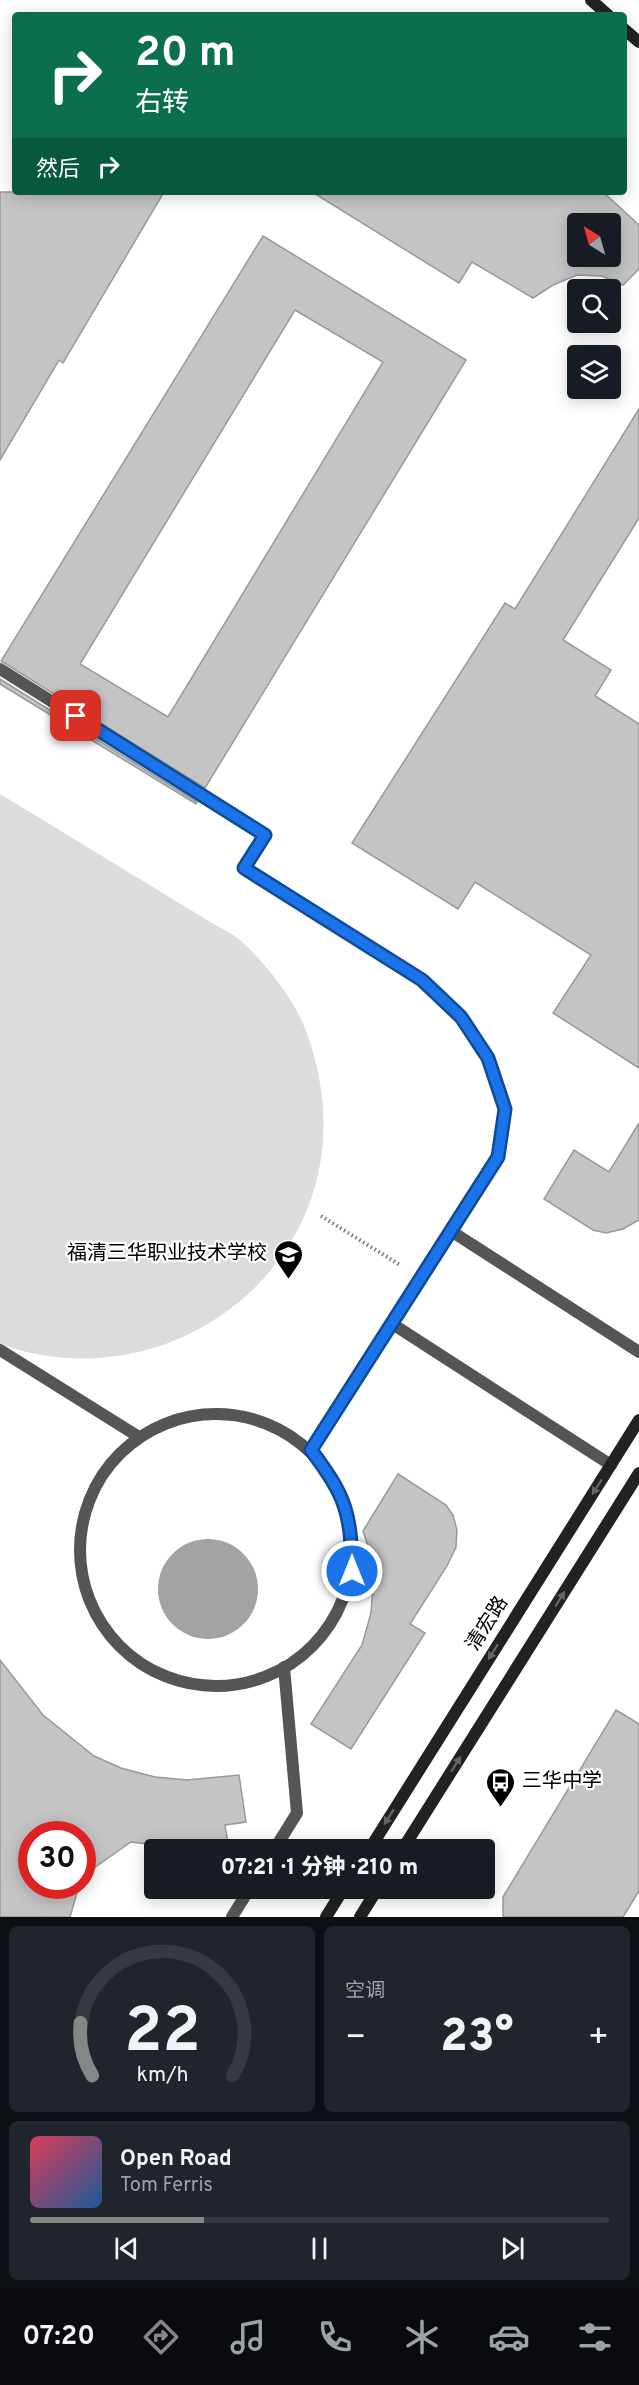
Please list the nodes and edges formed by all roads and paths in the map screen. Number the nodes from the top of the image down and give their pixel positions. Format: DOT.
graph roads {
  1 [pos="591,0"];
  2 [pos="605,12"];
  3 [pos="627,32"];
  4 [pos="639,42"];
  5 [pos="0,669"];
  6 [pos="321,1216"];
  7 [pos="451,1231"];
  8 [pos="421,1278"];
  9 [pos="392,1323"];
  10 [pos="0,1350"];
  11 [pos="639,1352"];
  12 [pos="639,1419"];
  13 [pos="139,1437"];
  14 [pos="311,1450"];
  15 [pos="611,1465"];
  16 [pos="639,1473"];
  17 [pos="284,1667"];
  18 [pos="281,1839"];
  19 [pos="376,1839"];
  20 [pos="409,1839"];
  21 [pos="243,1899"];
  22 [pos="337,1899"];
  23 [pos="371,1899"];
  24 [pos="232,1917"];
  25 [pos="326,1917"];
  26 [pos="360,1917"];
  1 -- 2 [label="street"];
  3 -- 4 [label="street"];
  5 -- 7 [label="street"];
  6 -- 8 [label="path"];
  7 -- 8 [label="street"];
  7 -- 11 [label="street"];
  8 -- 9 [label="street"];
  9 -- 14 [label="street"];
  9 -- 15 [label="street"];
  10 -- 13 [label="street"];
  12 -- 15 [label="street, 清宏路"];
  13 -- 14 [label="street"];
  13 -- 17 [label="street"];
  14 -- 17 [label="street"];
  15 -- 19 [label="street, 清宏路, one-way"];
  20 -- 16 [label="street, one-way"];
  17 -- 18 [label="street"];
  21 -- 24 [label="street"];
  22 -- 25 [label="street"];
  23 -- 26 [label="street"];
}
